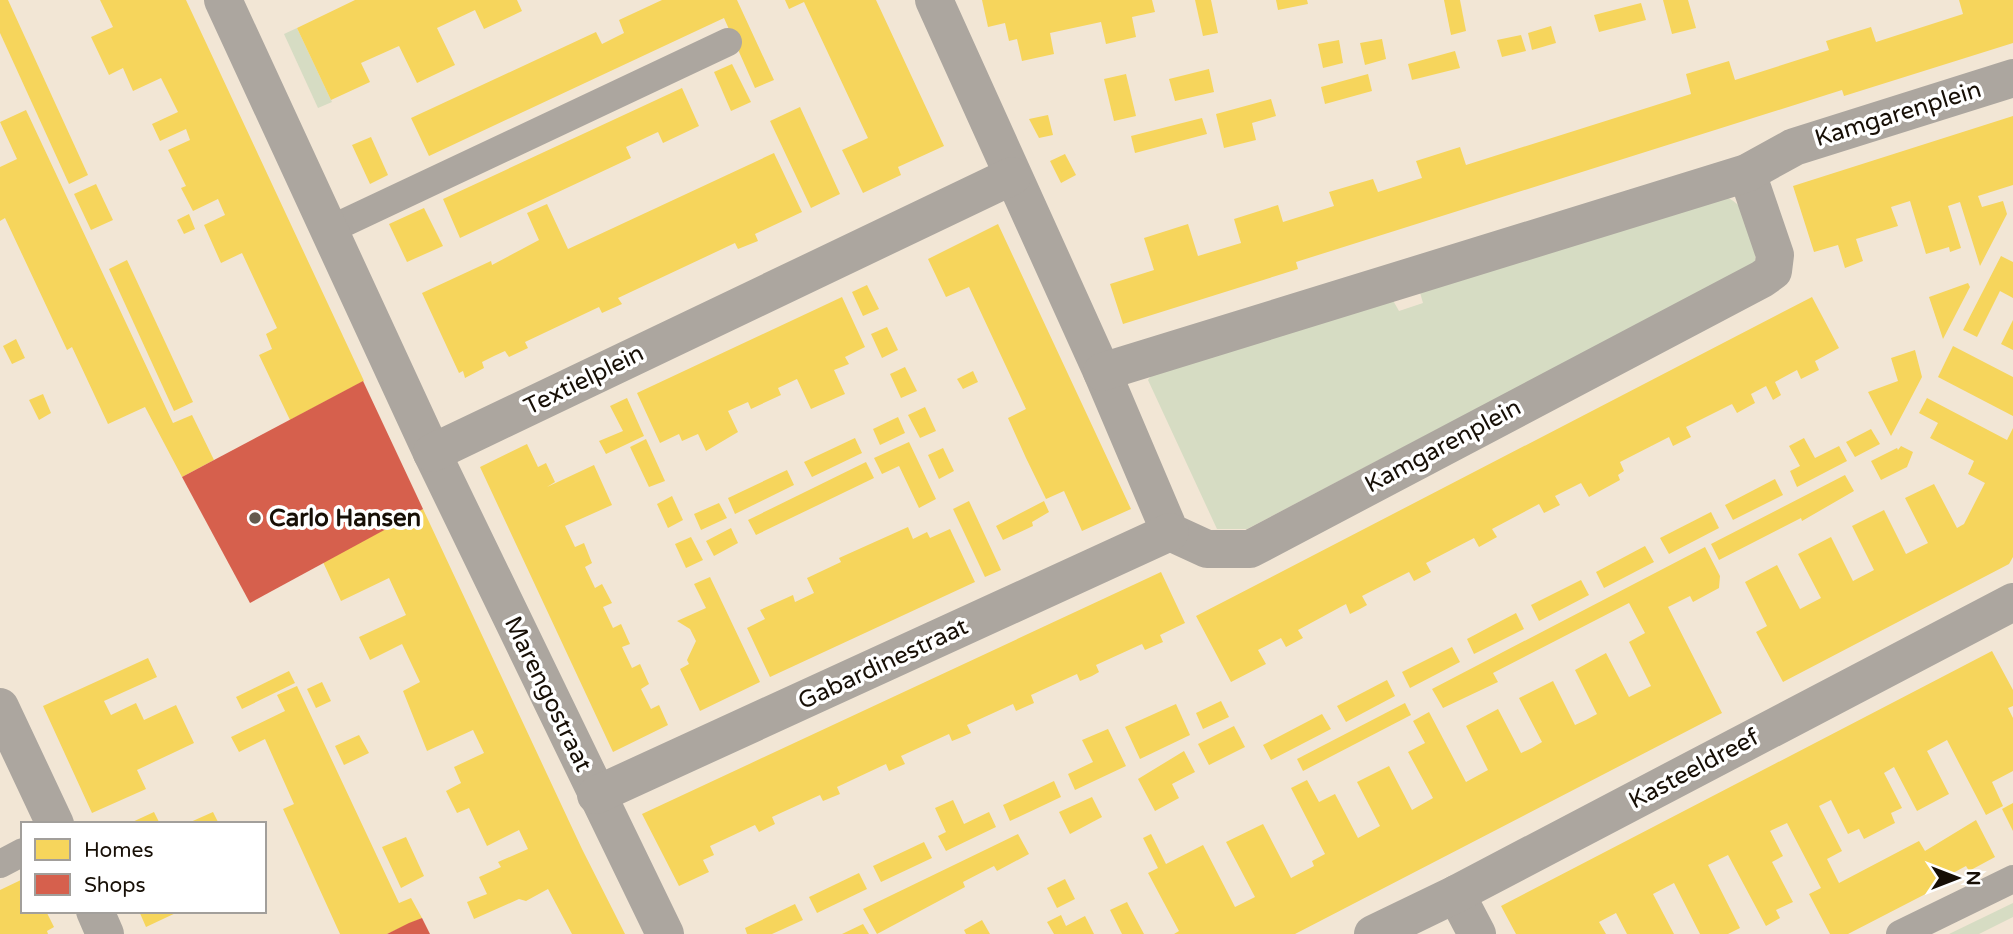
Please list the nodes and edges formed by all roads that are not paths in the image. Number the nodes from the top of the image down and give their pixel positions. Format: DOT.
graph roads {
  1 [pos="223,0"];
  2 [pos="934,0"];
  3 [pos="727,42"];
  4 [pos="2013,78"];
  5 [pos="1747,173"];
  6 [pos="1012,176"];
  7 [pos="329,230"];
  8 [pos="1102,372"];
  9 [pos="432,453"];
  10 [pos="1170,532"];
  11 [pos="2013,601"];
  12 [pos="0,707"];
  13 [pos="596,795"];
  14 [pos="54,822"];
  15 [pos="21,853"];
  16 [pos="0,864"];
  17 [pos="2013,879"];
  18 [pos="1456,894"];
  19 [pos="96,913"];
  20 [pos="106,934"];
  21 [pos="665,934"];
  22 [pos="1373,934"];
  23 [pos="1477,934"];
  24 [pos="1900,934"];
  1 -- 7 [label="street"];
  2 -- 6 [label="street"];
  3 -- 7 [label="lane"];
  4 -- 5 [label="street, Kamgarenplein"];
  5 -- 8 [label="street, Kamgarenplein"];
  5 -- 10 [label="street, Kamgarenplein"];
  6 -- 8 [label="street"];
  6 -- 9 [label="street, Textielplein"];
  7 -- 9 [label="street"];
  8 -- 10 [label="street"];
  9 -- 13 [label="street, Marengostraat"];
  10 -- 13 [label="street, Gabardinestraat"];
  11 -- 18 [label="street, Kasteeldreef"];
  12 -- 14 [label="street"];
  13 -- 21 [label="street, Marengostraat"];
  15 -- 16 [label="lane"];
  17 -- 24 [label="lane"];
  18 -- 22 [label="street, Kasteeldreef"];
  18 -- 23 [label="street"];
  19 -- 20 [label="street"];
}
